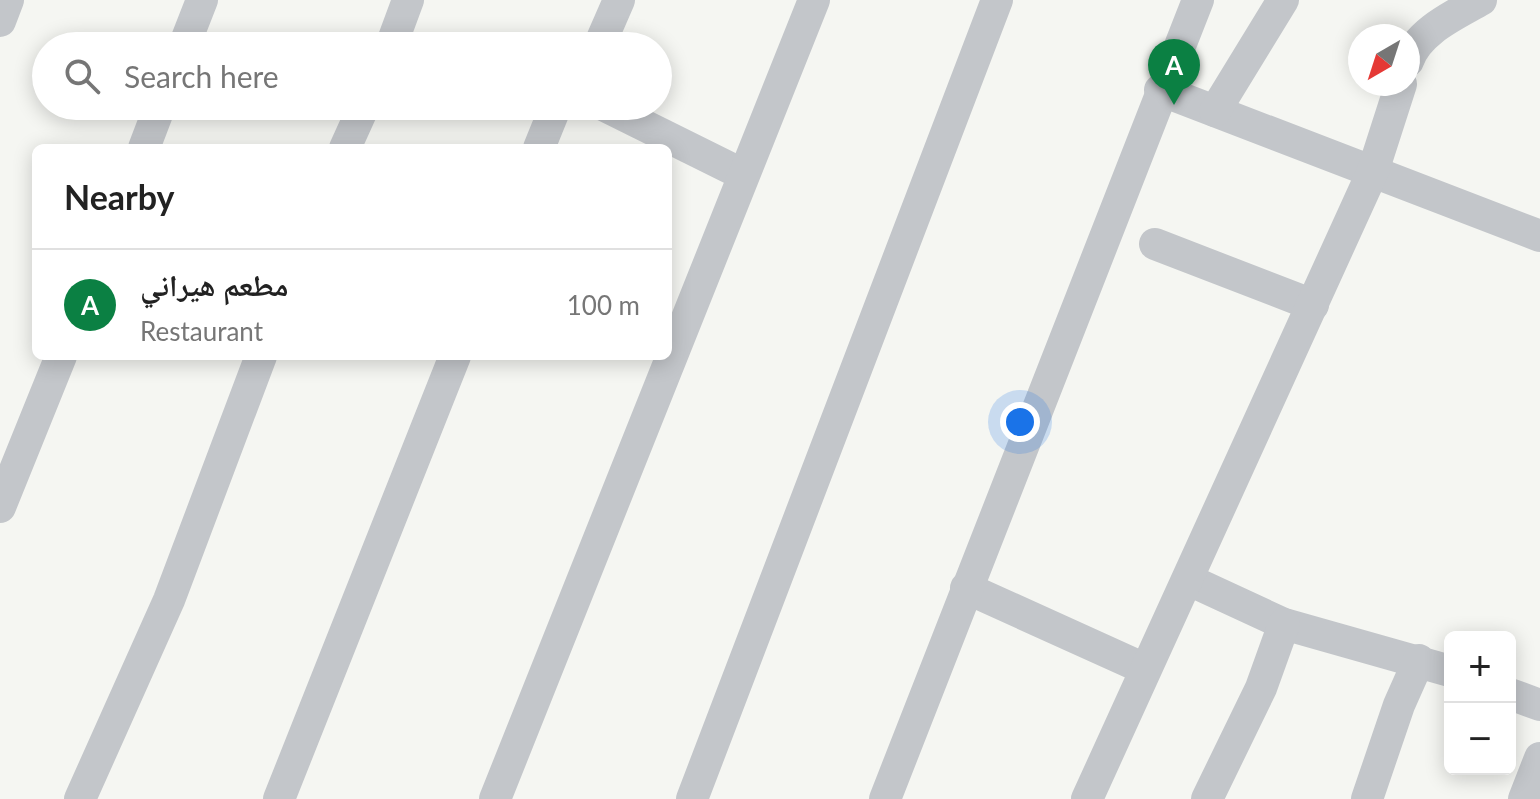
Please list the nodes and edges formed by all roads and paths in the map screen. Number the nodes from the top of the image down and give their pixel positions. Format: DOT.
graph roads {
  1 [pos="8,0"];
  2 [pos="202,0"];
  3 [pos="408,0"];
  4 [pos="619,0"];
  5 [pos="814,0"];
  6 [pos="997,0"];
  7 [pos="1198,0"];
  8 [pos="1283,0"];
  9 [pos="1481,0"];
  10 [pos="0,21"];
  11 [pos="189,32"];
  12 [pos="404,32"];
  13 [pos="605,32"];
  14 [pos="1420,43"];
  15 [pos="1160,90"];
  16 [pos="1397,96"];
  17 [pos="1215,111"];
  18 [pos="155,120"];
  19 [pos="358,120"];
  20 [pos="550,120"];
  21 [pos="633,120"];
  22 [pos="146,144"];
  23 [pos="347,144"];
  24 [pos="541,144"];
  25 [pos="1373,171"];
  26 [pos="742,174"];
  27 [pos="1540,236"];
  28 [pos="1155,244"];
  29 [pos="1313,305"];
  30 [pos="672,351"];
  31 [pos="59,360"];
  32 [pos="259,360"];
  33 [pos="453,360"];
  34 [pos="668,360"];
  35 [pos="0,507"];
  36 [pos="1189,580"];
  37 [pos="966,588"];
  38 [pos="1284,624"];
  39 [pos="1419,660"];
  40 [pos="1145,669"];
  41 [pos="1444,669"];
  42 [pos="1516,696"];
  43 [pos="1540,705"];
  44 [pos="1540,758"];
  45 [pos="80,799"];
  46 [pos="279,799"];
  47 [pos="495,799"];
  48 [pos="692,799"];
  49 [pos="885,799"];
  50 [pos="1087,799"];
  51 [pos="1207,799"];
  52 [pos="1367,799"];
  53 [pos="1524,799"];
  1 -- 10 [label="street"];
  2 -- 11 [label="street"];
  3 -- 12 [label="street"];
  4 -- 13 [label="street"];
  5 -- 26 [label="street"];
  6 -- 48 [label="street"];
  7 -- 15 [label="street"];
  8 -- 17 [label="street"];
  9 -- 14 [label="street"];
  15 -- 17 [label="street"];
  15 -- 37 [label="street"];
  16 -- 25 [label="street"];
  17 -- 25 [label="street"];
  18 -- 22 [label="street"];
  19 -- 23 [label="street"];
  20 -- 24 [label="street"];
  21 -- 26 [label="street"];
  25 -- 27 [label="street"];
  25 -- 29 [label="street"];
  26 -- 30 [label="street"];
  28 -- 29 [label="street"];
  29 -- 36 [label="street"];
  31 -- 35 [label="street"];
  32 -- 45 [label="street"];
  33 -- 46 [label="street"];
  34 -- 47 [label="street"];
  36 -- 38 [label="street"];
  36 -- 40 [label="street"];
  37 -- 40 [label="street"];
  37 -- 49 [label="street"];
  38 -- 39 [label="street"];
  38 -- 51 [label="street"];
  39 -- 41 [label="street"];
  39 -- 52 [label="street"];
  40 -- 50 [label="street"];
  42 -- 43 [label="street"];
  44 -- 53 [label="street"];
}
